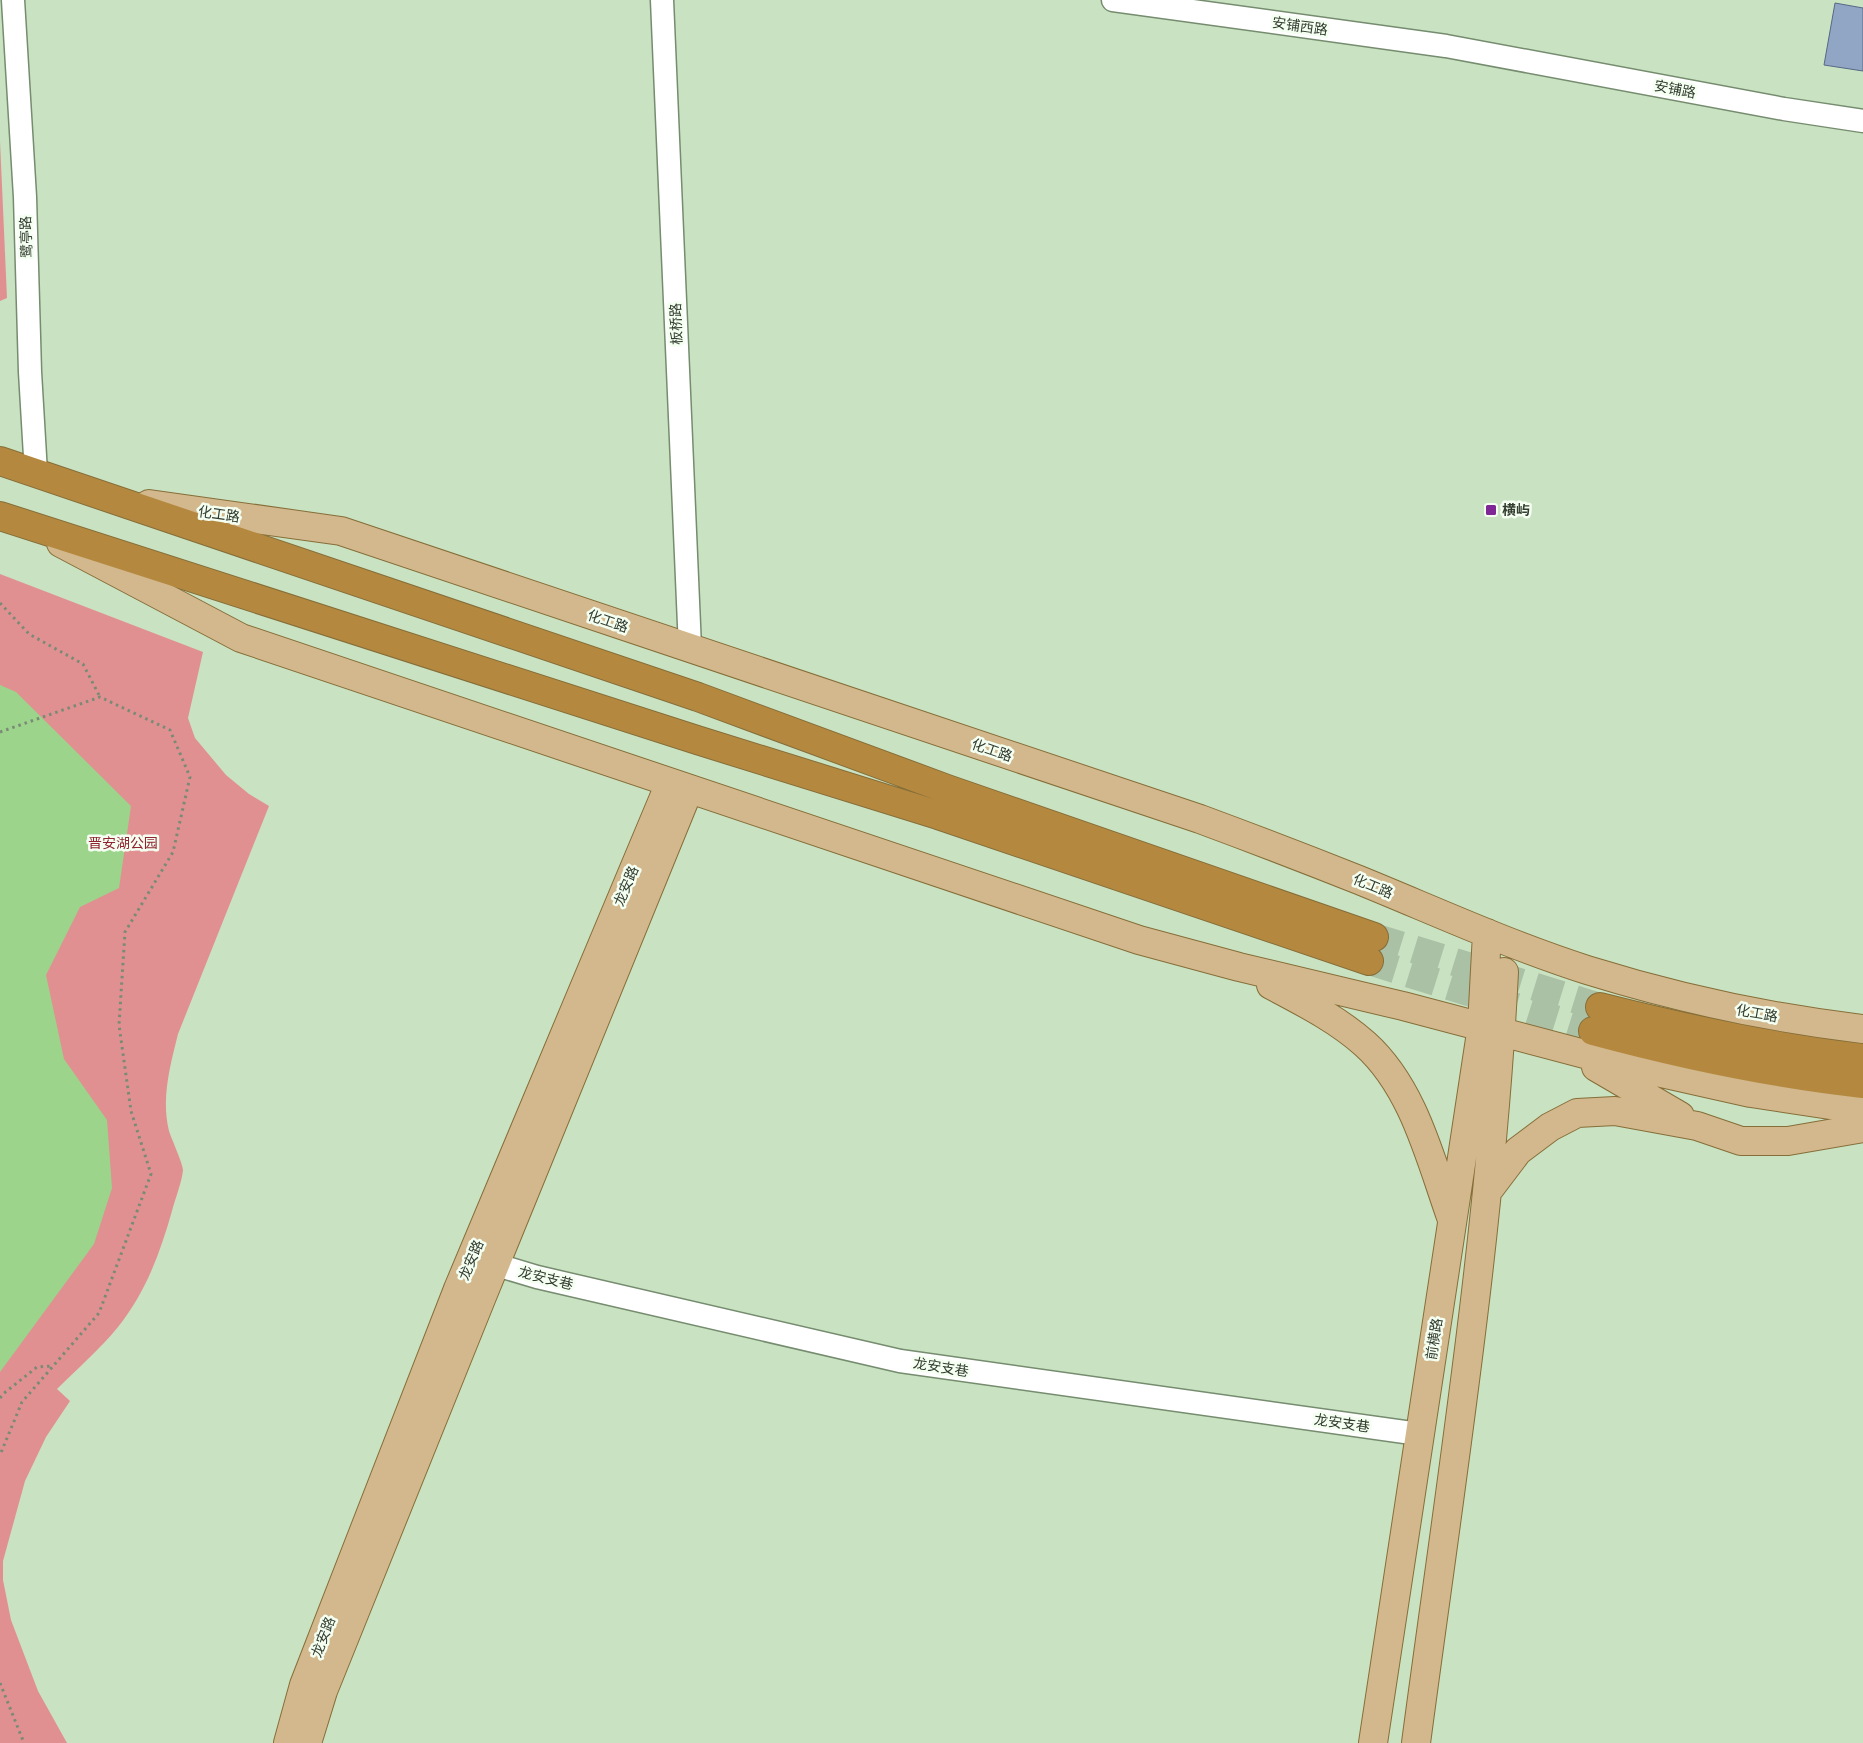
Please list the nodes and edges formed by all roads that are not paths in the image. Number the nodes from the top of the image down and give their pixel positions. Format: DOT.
graph roads {
  1 [pos="13,0"];
  2 [pos="662,0"];
  3 [pos="1114,0"];
  4 [pos="1487,53"];
  5 [pos="1863,121"];
  6 [pos="0,461"];
  7 [pos="36,473"];
  8 [pos="113,499"];
  9 [pos="12,520"];
  10 [pos="690,648"];
  11 [pos="679,786"];
  12 [pos="1497,937"];
  13 [pos="1239,967"];
  14 [pos="1491,1029"];
  15 [pos="1863,1029"];
  16 [pos="1569,1051"];
  17 [pos="1863,1058"];
  18 [pos="1863,1084"];
  19 [pos="1863,1110"];
  20 [pos="1697,1126"];
  21 [pos="1863,1128"];
  22 [pos="1488,1192"];
  23 [pos="1452,1220"];
  24 [pos="483,1261"];
  25 [pos="1419,1434"];
  26 [pos="288,1743"];
  27 [pos="307,1743"];
  28 [pos="1372,1743"];
  29 [pos="1416,1743"];
  1 -- 7 [label="street, 鹭亭路"];
  2 -- 10 [label="street, 板桥路"];
  3 -- 4 [label="street, 安铺西路"];
  4 -- 5 [label="street, 安铺路"];
  6 -- 7 [label="highway, 化工路"];
  7 -- 8 [label="highway, 化工路"];
  8 -- 9 [label="highway, 化工路"];
  8 -- 10 [label="main road, 化工路"];
  9 -- 11 [label="main road"];
  10 -- 12 [label="main road, 化工路"];
  11 -- 13 [label="main road"];
  11 -- 24 [label="main road, 龙安路"];
  12 -- 14 [label="main road, 前横路"];
  12 -- 15 [label="main road, 化工路"];
  13 -- 14 [label="main road"];
  13 -- 23 [label="main road"];
  14 -- 16 [label="main road"];
  14 -- 22 [label="main road, 前横路"];
  14 -- 23 [label="main road, 前横路"];
  16 -- 19 [label="main road"];
  16 -- 20 [label="main road"];
  17 -- 18 [label="highway, 化工路"];
  20 -- 21 [label="main road"];
  20 -- 22 [label="main road"];
  22 -- 29 [label="main road, 前横路"];
  23 -- 25 [label="main road, 前横路"];
  24 -- 25 [label="street, 龙安支巷"];
  24 -- 26 [label="main road, 龙安路"];
  24 -- 27 [label="main road, 龙安路"];
  25 -- 28 [label="main road, 前横路"];
}
